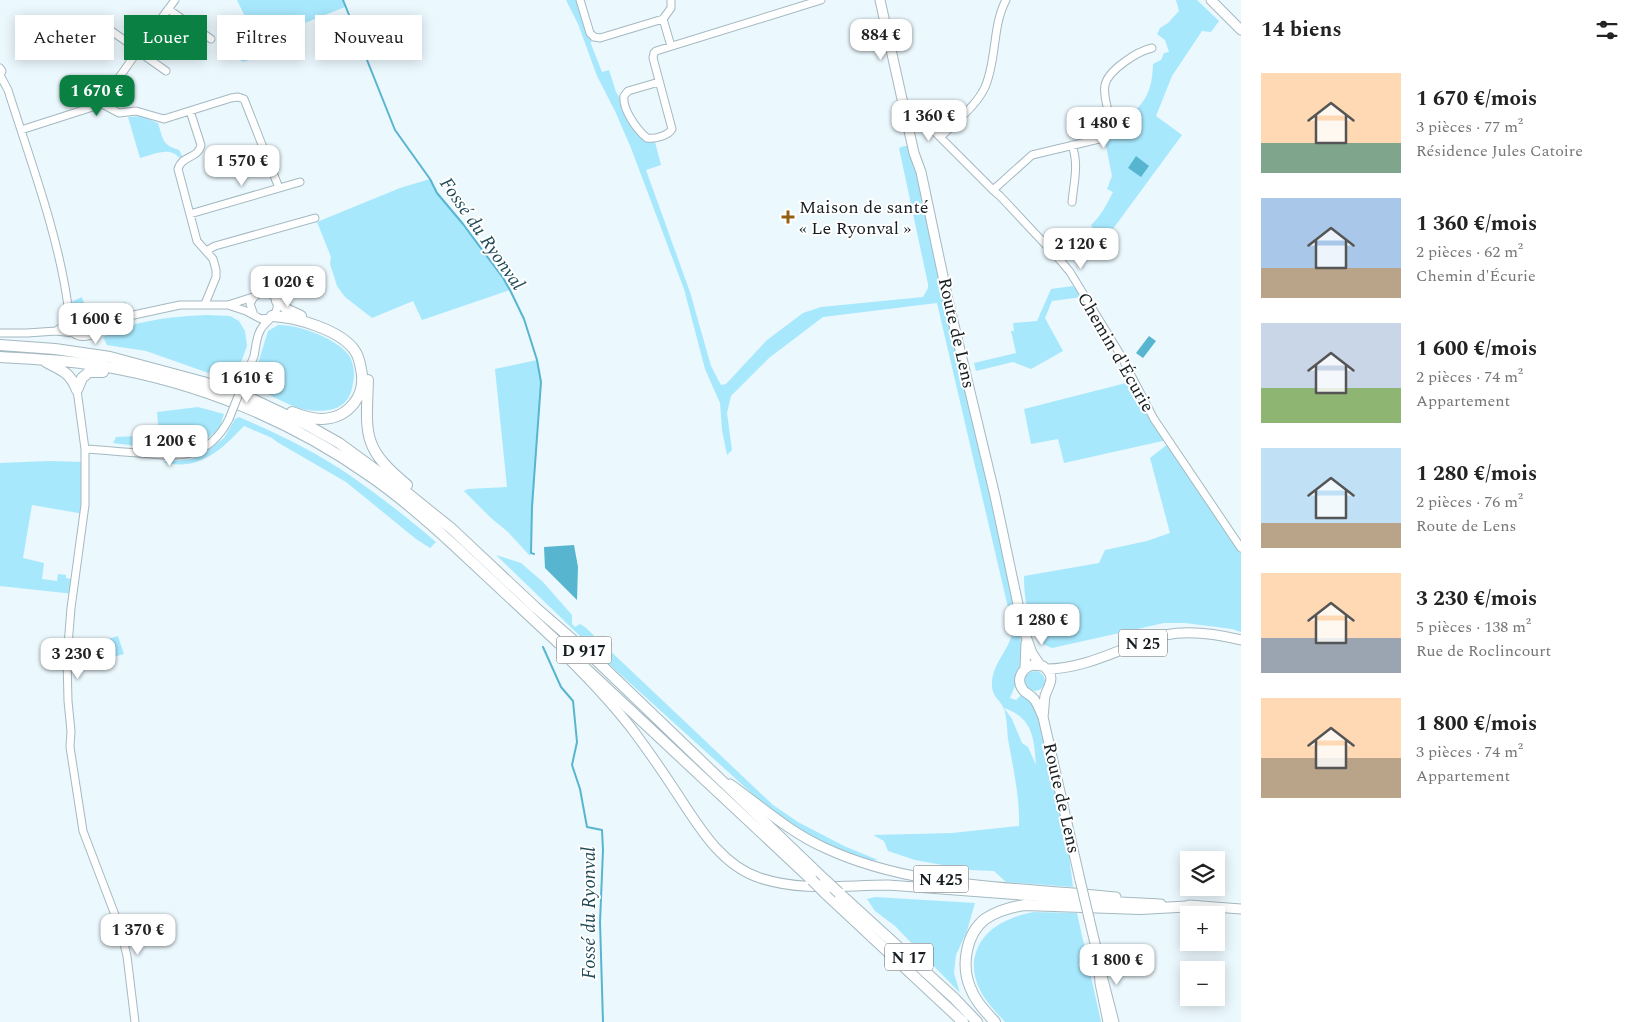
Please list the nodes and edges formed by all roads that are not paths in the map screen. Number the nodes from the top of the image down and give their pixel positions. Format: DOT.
graph roads {
  1 [pos="175,0"];
  2 [pos="580,0"];
  3 [pos="671,0"];
  4 [pos="822,0"];
  5 [pos="880,0"];
  6 [pos="885,0"];
  7 [pos="1006,0"];
  8 [pos="1211,0"];
  9 [pos="168,9"];
  10 [pos="164,15"];
  11 [pos="662,19"];
  12 [pos="1241,30"];
  13 [pos="210,39"];
  14 [pos="671,46"];
  15 [pos="1152,48"];
  16 [pos="131,60"];
  17 [pos="151,60"];
  18 [pos="0,68"];
  19 [pos="166,71"];
  20 [pos="0,75"];
  21 [pos="660,82"];
  22 [pos="102,104"];
  23 [pos="190,111"];
  24 [pos="909,116"];
  25 [pos="21,130"];
  26 [pos="940,137"];
  27 [pos="1072,145"];
  28 [pos="300,182"];
  29 [pos="279,188"];
  30 [pos="993,190"];
  31 [pos="1072,202"];
  32 [pos="190,214"];
  33 [pos="315,218"];
  34 [pos="206,251"];
  35 [pos="253,297"];
  36 [pos="277,301"];
  37 [pos="205,304"];
  38 [pos="228,305"];
  39 [pos="68,306"];
  40 [pos="255,316"];
  41 [pos="270,317"];
  42 [pos="120,319"];
  43 [pos="78,322"];
  44 [pos="68,323"];
  45 [pos="56,331"];
  46 [pos="259,331"];
  47 [pos="72,332"];
  48 [pos="0,333"];
  49 [pos="0,344"];
  50 [pos="0,357"];
  51 [pos="42,359"];
  52 [pos="152,367"];
  53 [pos="138,373"];
  54 [pos="77,390"];
  55 [pos="85,449"];
  56 [pos="452,529"];
  57 [pos="1241,548"];
  58 [pos="549,634"];
  59 [pos="1026,638"];
  60 [pos="1241,640"];
  61 [pos="1043,667"];
  62 [pos="1025,668"];
  63 [pos="1047,690"];
  64 [pos="1031,695"];
  65 [pos="1044,717"];
  66 [pos="713,772"];
  67 [pos="825,893"];
  68 [pos="839,893"];
  69 [pos="1196,906"];
  70 [pos="1180,907"];
  71 [pos="1225,908"];
  72 [pos="1241,909"];
  73 [pos="1098,956"];
  74 [pos="135,1022"];
  75 [pos="963,1022"];
  76 [pos="977,1022"];
  77 [pos="995,1022"];
  78 [pos="1108,1022"];
  79 [pos="1115,1022"];
  1 -- 9 [label="street"];
  2 -- 11 [label="street"];
  3 -- 11 [label="street"];
  4 -- 14 [label="street"];
  5 -- 24 [label="main road, Route de Lens"];
  6 -- 24 [label="main road"];
  7 -- 26 [label="street"];
  8 -- 12 [label="main road"];
  9 -- 10 [label="street"];
  9 -- 13 [label="street"];
  11 -- 14 [label="street"];
  14 -- 21 [label="street"];
  15 -- 27 [label="street"];
  16 -- 22 [label="street"];
  17 -- 19 [label="street"];
  18 -- 20 [label="street"];
  20 -- 25 [label="street"];
  21 -- 21 [label="street"];
  22 -- 23 [label="street"];
  22 -- 25 [label="street"];
  23 -- 29 [label="street"];
  23 -- 32 [label="street"];
  24 -- 26 [label="street, Chemin d'Écurie"];
  24 -- 59 [label="main road, Route de Lens"];
  25 -- 39 [label="street"];
  26 -- 30 [label="street, Chemin d'Écurie"];
  27 -- 30 [label="street"];
  27 -- 31 [label="street"];
  28 -- 29 [label="street"];
  29 -- 32 [label="street"];
  30 -- 57 [label="street, Chemin d'Écurie"];
  32 -- 34 [label="street"];
  33 -- 34 [label="street"];
  34 -- 37 [label="street"];
  35 -- 36 [label="street"];
  35 -- 38 [label="street"];
  35 -- 40 [label="street"];
  36 -- 41 [label="street"];
  36 -- 56 [label="highway"];
  37 -- 38 [label="street"];
  37 -- 42 [label="street"];
  38 -- 40 [label="street"];
  39 -- 43 [label="street"];
  39 -- 44 [label="street"];
  40 -- 41 [label="street"];
  40 -- 46 [label="street"];
  41 -- 46 [label="street"];
  41 -- 52 [label="highway"];
  42 -- 43 [label="street"];
  42 -- 47 [label="street"];
  43 -- 44 [label="street"];
  43 -- 47 [label="street"];
  44 -- 45 [label="street"];
  44 -- 47 [label="street"];
  45 -- 47 [label="street"];
  45 -- 48 [label="street"];
  46 -- 55 [label="street, bridge"];
  49 -- 52 [label="highway, D 917"];
  50 -- 51 [label="highway, D 917"];
  51 -- 53 [label="highway, D 917"];
  51 -- 54 [label="highway"];
  52 -- 56 [label="highway, D 917"];
  53 -- 54 [label="highway"];
  53 -- 58 [label="highway, D 917"];
  54 -- 55 [label="street"];
  55 -- 74 [label="street"];
  56 -- 66 [label="highway, D 917"];
  58 -- 67 [label="highway, D 917, bridge"];
  58 -- 69 [label="main road, N 425"];
  59 -- 61 [label="main road, Route de Lens"];
  59 -- 62 [label="main road"];
  60 -- 61 [label="main road, N 25"];
  61 -- 62 [label="main road"];
  61 -- 63 [label="main road"];
  62 -- 64 [label="main road"];
  63 -- 64 [label="main road"];
  63 -- 65 [label="main road"];
  64 -- 65 [label="main road"];
  65 -- 73 [label="main road, Route de Lens, bridge"];
  66 -- 68 [label="highway, D 917, bridge"];
  66 -- 69 [label="main road, N 425"];
  67 -- 75 [label="highway, N 17"];
  68 -- 76 [label="highway, N 17"];
  70 -- 77 [label="highway"];
  71 -- 72 [label="main road, N 425"];
  73 -- 78 [label="main road, Route de Lens"];
  73 -- 79 [label="street"];
}
